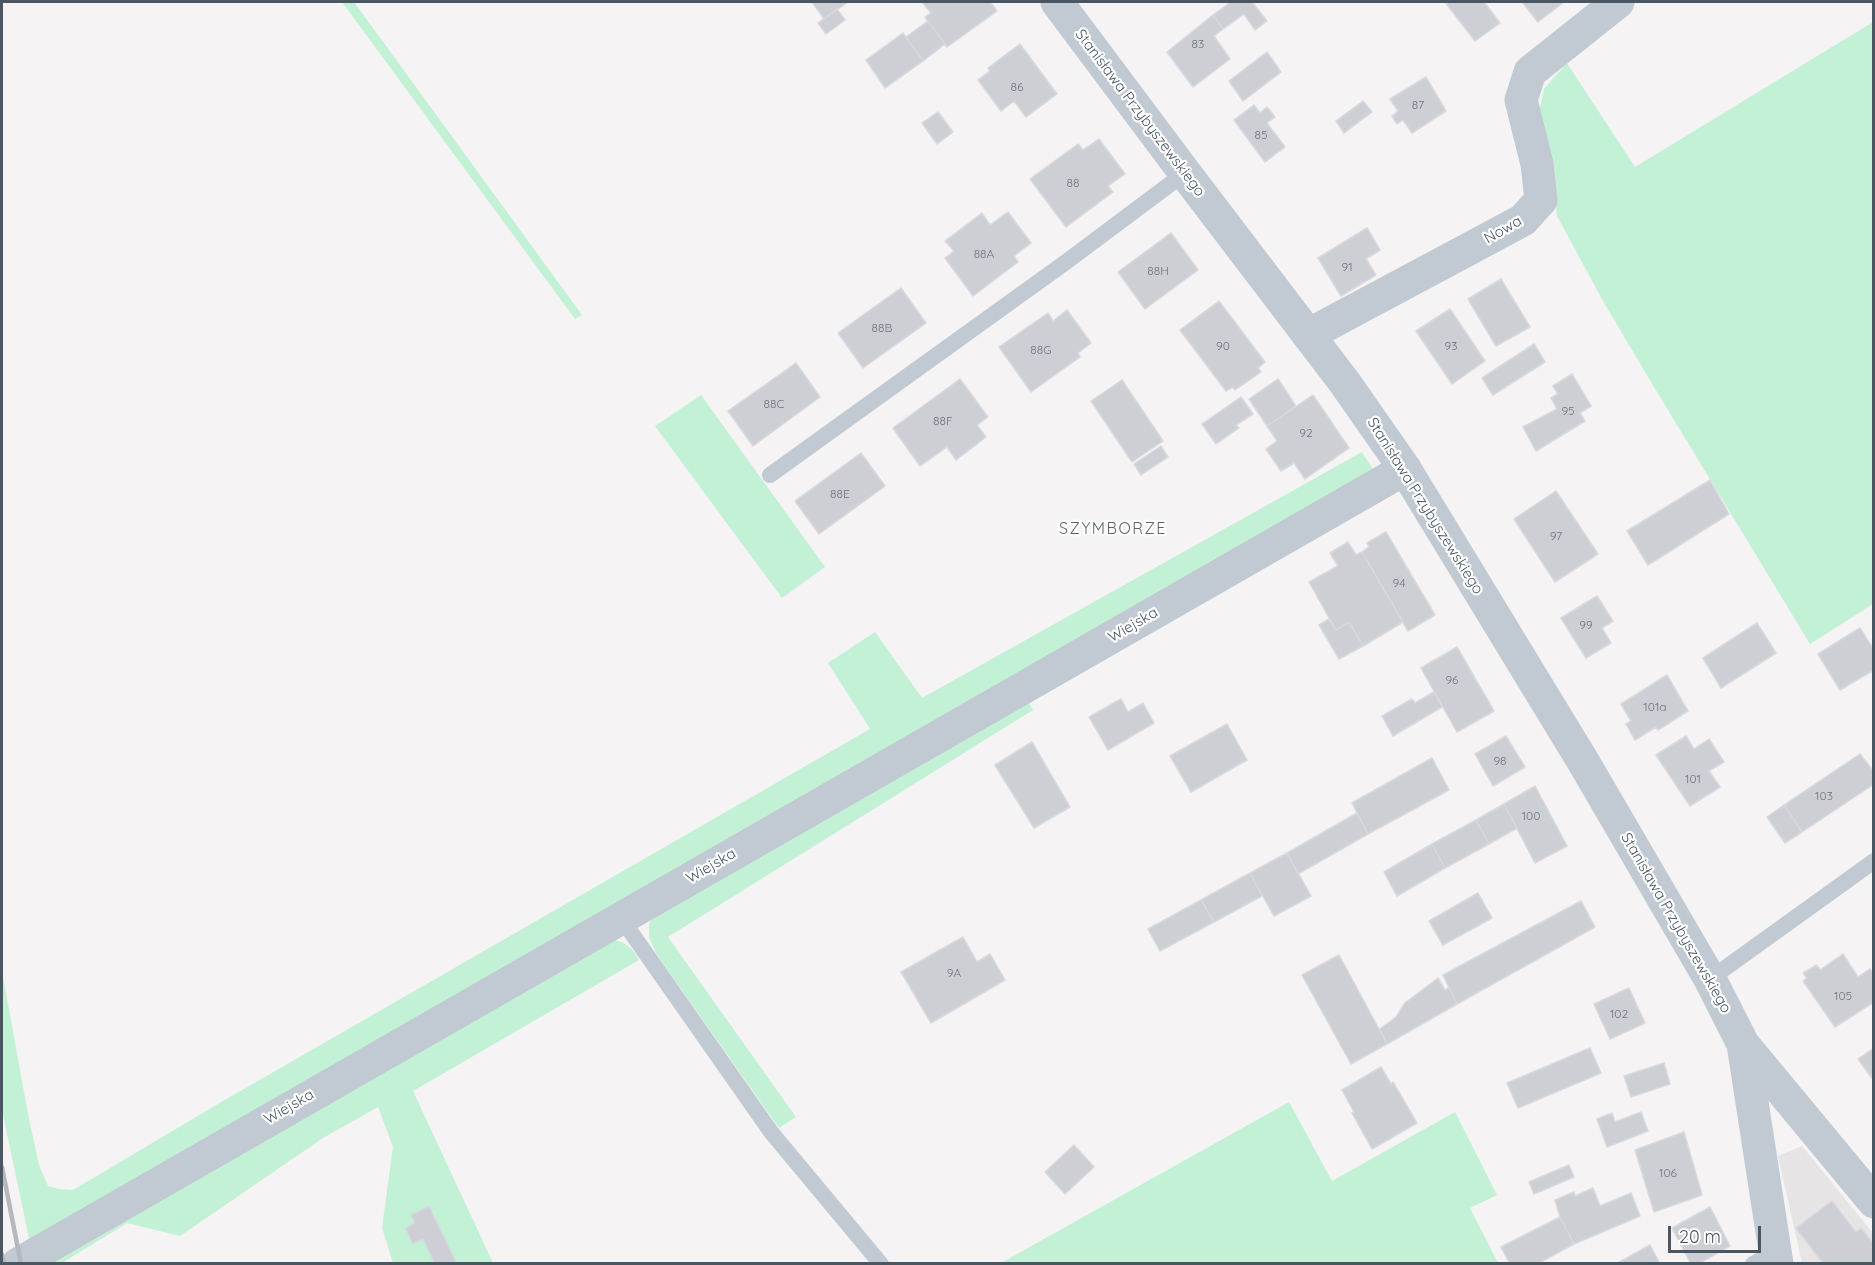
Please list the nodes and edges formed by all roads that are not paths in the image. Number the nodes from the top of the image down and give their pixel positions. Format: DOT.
graph roads {
  1 [pos="1057,2"];
  2 [pos="1618,2"];
  3 [pos="1185,174"];
  4 [pos="1308,335"];
  5 [pos="1405,469"];
  6 [pos="770,475"];
  7 [pos="1874,861"];
  8 [pos="621,918"];
  9 [pos="1710,979"];
  10 [pos="1743,1044"];
  11 [pos="1874,1202"];
  12 [pos="1768,1260"];
  13 [pos="18,1263"];
  14 [pos="881,1263"];
  1 -- 3 [label="street, Stanisława Przybyszewskiego"];
  2 -- 4 [label="street, Nowa"];
  3 -- 4 [label="street, Stanisława Przybyszewskiego"];
  3 -- 6 [label="lane"];
  4 -- 5 [label="street, Stanisława Przybyszewskiego"];
  5 -- 8 [label="street, Wiejska"];
  5 -- 9 [label="street, Stanisława Przybyszewskiego"];
  7 -- 9 [label="lane"];
  8 -- 13 [label="street, Wiejska"];
  8 -- 14 [label="lane"];
  9 -- 10 [label="street, Stanisława Przybyszewskiego"];
  10 -- 11 [label="street, Stanisława Przybyszewskiego"];
  10 -- 12 [label="street, Stanisława Przybyszewskiego"];
}
